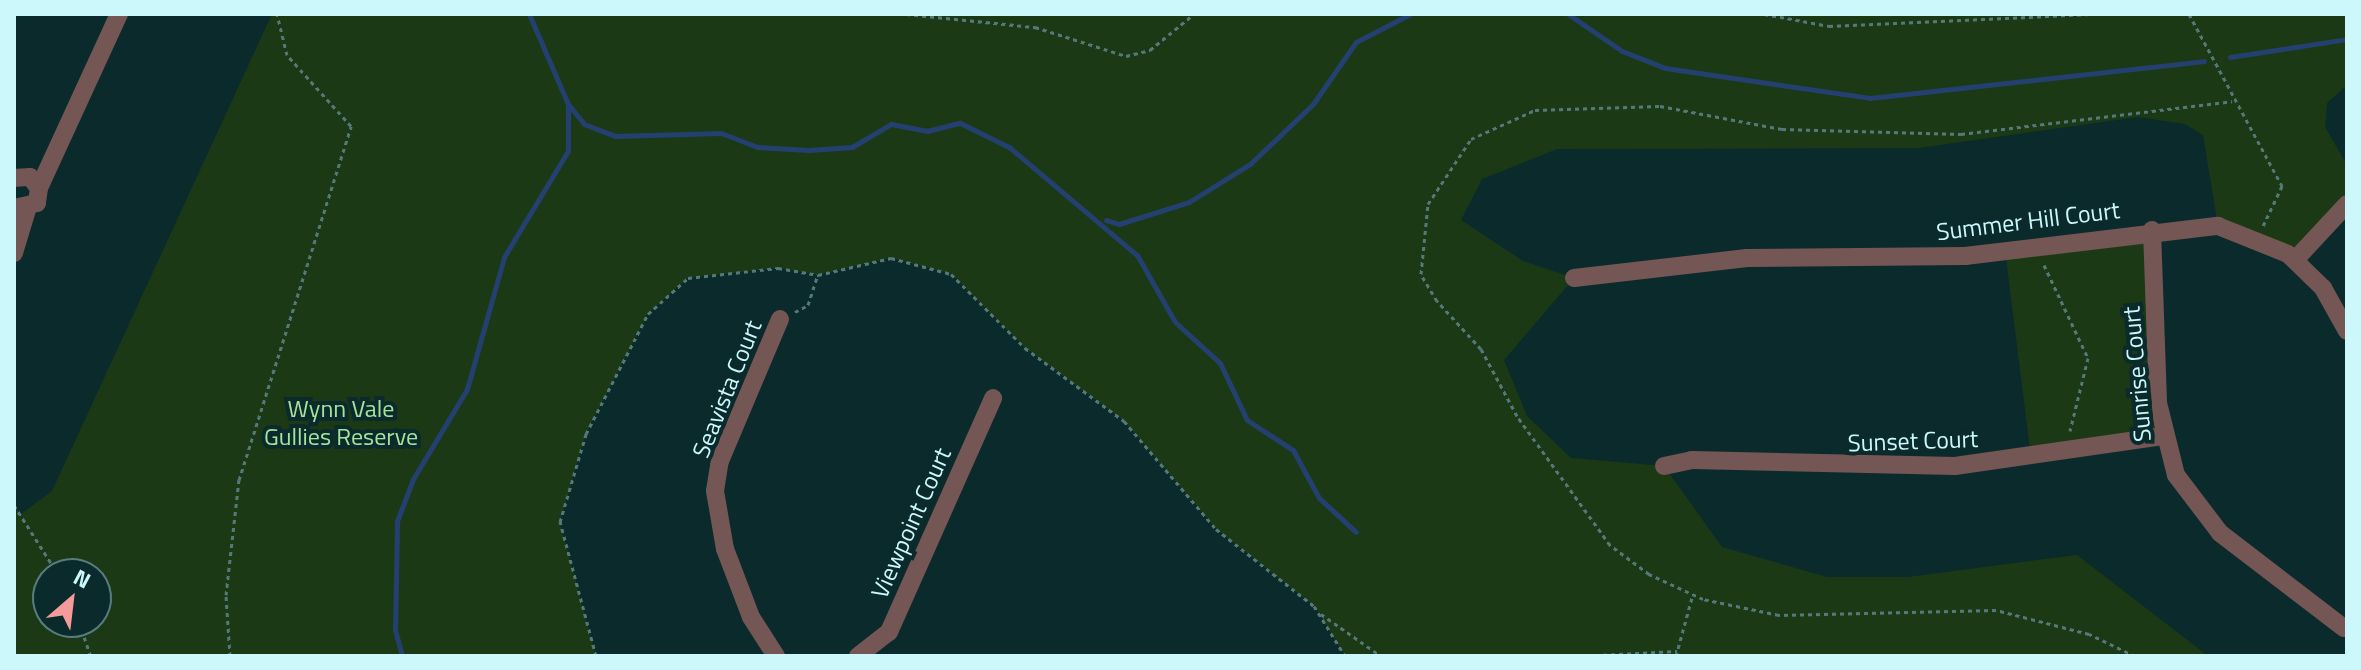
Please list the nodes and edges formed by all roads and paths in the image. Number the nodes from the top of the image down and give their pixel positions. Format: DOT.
graph roads {
  1 [pos="119,14"];
  2 [pos="277,14"];
  3 [pos="906,14"];
  4 [pos="1194,14"];
  5 [pos="1764,14"];
  6 [pos="2079,14"];
  7 [pos="2097,14"];
  8 [pos="2189,14"];
  9 [pos="2085,16"];
  10 [pos="2232,101"];
  11 [pos="14,178"];
  12 [pos="39,188"];
  13 [pos="2347,204"];
  14 [pos="21,209"];
  15 [pos="2152,230"];
  16 [pos="2258,237"];
  17 [pos="2043,245"];
  18 [pos="14,253"];
  19 [pos="2295,260"];
  20 [pos="818,275"];
  21 [pos="1574,278"];
  22 [pos="780,319"];
  23 [pos="2347,331"];
  24 [pos="993,398"];
  25 [pos="2163,436"];
  26 [pos="2065,452"];
  27 [pos="1664,466"];
  28 [pos="14,505"];
  29 [pos="48,558"];
  30 [pos="1693,594"];
  31 [pos="1318,612"];
  32 [pos="2344,628"];
  33 [pos="1677,653"];
  34 [pos="230,656"];
  35 [pos="596,656"];
  36 [pos="776,656"];
  37 [pos="858,656"];
  38 [pos="1345,656"];
  39 [pos="1381,656"];
  40 [pos="1579,656"];
  41 [pos="2135,656"];
  1 -- 12 [label="street"];
  2 -- 34 [label="path"];
  3 -- 4 [label="path"];
  5 -- 9 [label="path"];
  6 -- 9 [label="path"];
  7 -- 9 [label="path"];
  8 -- 10 [label="path"];
  10 -- 16 [label="path"];
  10 -- 30 [label="path"];
  11 -- 12 [label="street"];
  12 -- 14 [label="street"];
  13 -- 19 [label="street"];
  14 -- 18 [label="street"];
  15 -- 16 [label="street, Summer Hill Court"];
  15 -- 17 [label="street, Summer Hill Court"];
  15 -- 25 [label="street, Sunrise Court"];
  16 -- 19 [label="street, Summer Hill Court"];
  17 -- 21 [label="street, Summer Hill Court"];
  17 -- 26 [label="path"];
  19 -- 23 [label="street, Summer Hill Court"];
  20 -- 22 [label="path"];
  20 -- 31 [label="path"];
  20 -- 35 [label="path"];
  22 -- 36 [label="street, Seavista Court"];
  24 -- 37 [label="street, Viewpoint Court"];
  25 -- 26 [label="street, Sunset Court"];
  25 -- 32 [label="street, Sunrise Court"];
  26 -- 27 [label="street, Sunset Court"];
  28 -- 29 [label="path"];
  30 -- 33 [label="path"];
  30 -- 41 [label="path"];
  31 -- 38 [label="path"];
  31 -- 39 [label="path"];
  33 -- 40 [label="path"];
}
